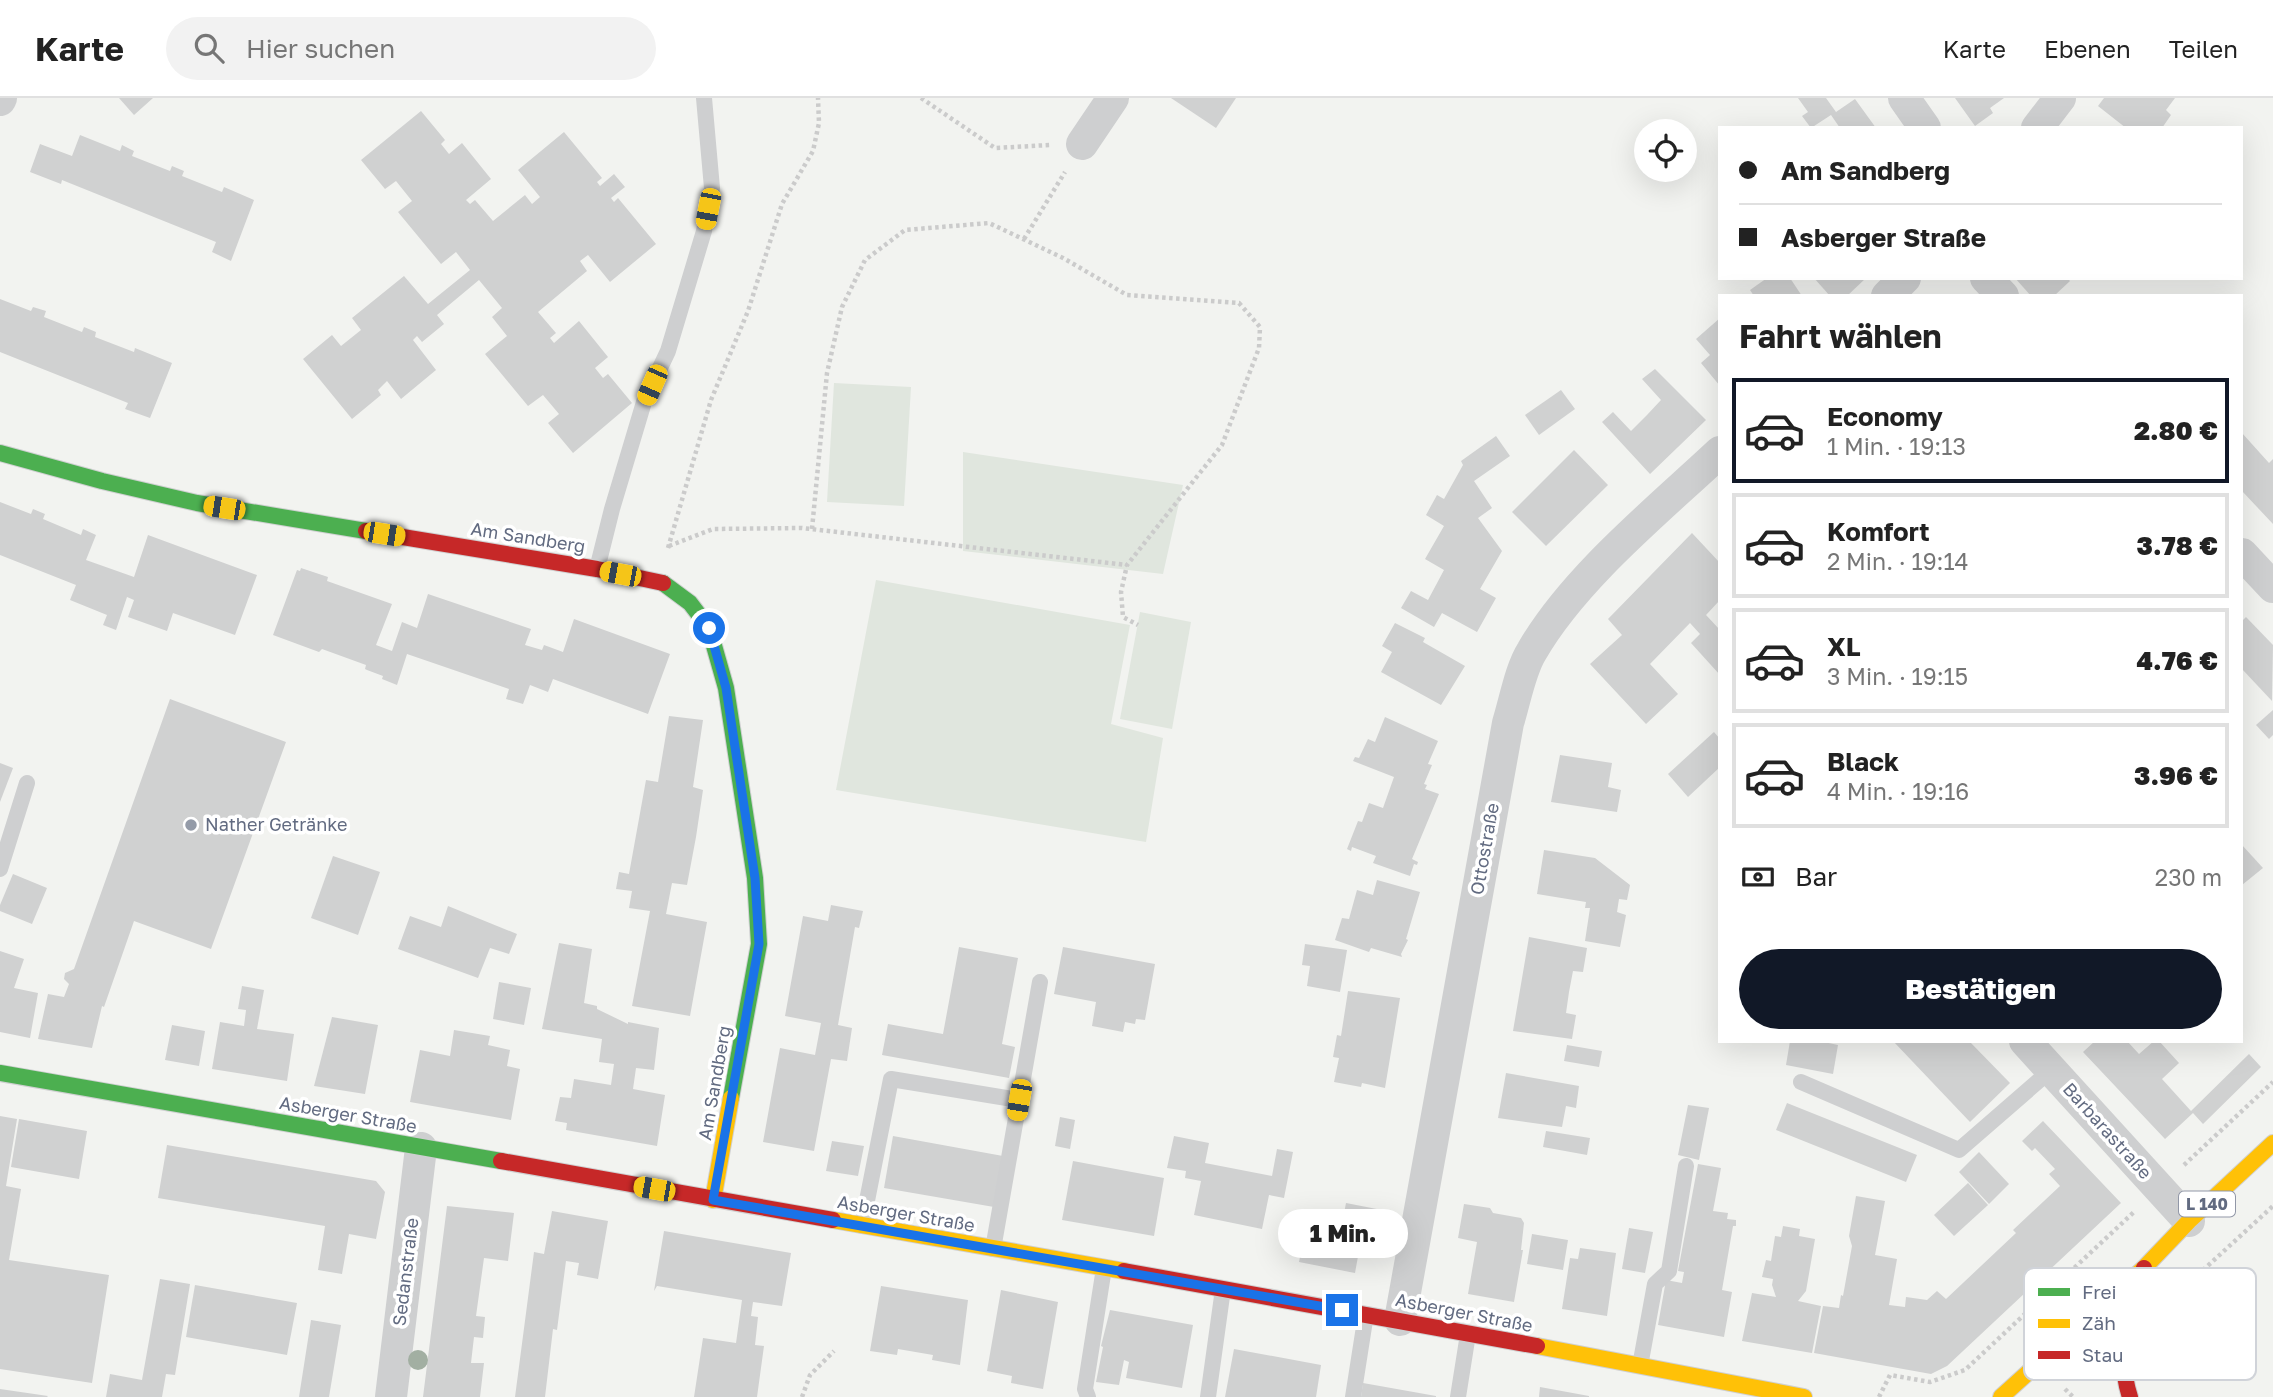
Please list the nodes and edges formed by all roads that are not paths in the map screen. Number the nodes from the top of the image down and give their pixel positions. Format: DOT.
graph roads {
  1 [pos="704,98"];
  2 [pos="1113,98"];
  3 [pos="1904,98"];
  4 [pos="2060,98"];
  5 [pos="1925,126"];
  6 [pos="2039,126"];
  7 [pos="1082,144"];
  8 [pos="1903,280"];
  9 [pos="1988,280"];
  10 [pos="1888,294"];
  11 [pos="2001,294"];
  12 [pos="0,453"];
  13 [pos="1718,454"];
  14 [pos="2243,555"];
  15 [pos="597,569"];
  16 [pos="2273,587"];
  17 [pos="27,783"];
  18 [pos="0,869"];
  19 [pos="1040,982"];
  20 [pos="2027,1043"];
  21 [pos="2051,1070"];
  22 [pos="0,1073"];
  23 [pos="1801,1082"];
  24 [pos="1019,1100"];
  25 [pos="2273,1143"];
  26 [pos="421,1148"];
  27 [pos="1686,1166"];
  28 [pos="713,1200"];
  29 [pos="2189,1221"];
  30 [pos="862,1226"];
  31 [pos="993,1249"];
  32 [pos="1104,1268"];
  33 [pos="2144,1268"];
  34 [pos="1223,1289"];
  35 [pos="1366,1314"];
  36 [pos="1400,1320"];
  37 [pos="1469,1333"];
  38 [pos="1640,1366"];
  39 [pos="2024,1376"];
  40 [pos="2125,1380"];
  41 [pos="1732,1385"];
  42 [pos="391,1397"];
  43 [pos="1088,1397"];
  44 [pos="1208,1397"];
  45 [pos="1353,1397"];
  46 [pos="1458,1397"];
  47 [pos="1749,1397"];
  48 [pos="1804,1397"];
  49 [pos="2001,1397"];
  50 [pos="2130,1397"];
  1 -- 15 [label="lane"];
  2 -- 7 [label="street"];
  3 -- 5 [label="street"];
  4 -- 6 [label="street"];
  8 -- 10 [label="street"];
  9 -- 11 [label="street"];
  12 -- 15 [label="street, Am Sandberg"];
  13 -- 36 [label="street, Ottostraße"];
  14 -- 16 [label="street"];
  15 -- 28 [label="street, Am Sandberg"];
  17 -- 18 [label="lane"];
  19 -- 24 [label="lane"];
  20 -- 21 [label="street, Barbarastraße"];
  21 -- 23 [label="lane"];
  21 -- 29 [label="street, Barbarastraße"];
  22 -- 26 [label="street, Asberger Straße"];
  24 -- 30 [label="lane"];
  24 -- 31 [label="lane"];
  25 -- 29 [label="street, L 140"];
  26 -- 28 [label="street, Asberger Straße"];
  26 -- 42 [label="street, Sedanstraße"];
  27 -- 38 [label="lane"];
  28 -- 30 [label="street, Asberger Straße"];
  29 -- 33 [label="street, L 140"];
  30 -- 31 [label="street, Asberger Straße"];
  31 -- 32 [label="street, Asberger Straße"];
  32 -- 34 [label="street, Asberger Straße"];
  32 -- 43 [label="lane"];
  34 -- 35 [label="street, Asberger Straße"];
  34 -- 44 [label="lane"];
  35 -- 36 [label="street, Asberger Straße"];
  35 -- 45 [label="lane"];
  36 -- 37 [label="street, Asberger Straße"];
  37 -- 38 [label="street, Asberger Straße"];
  37 -- 46 [label="lane"];
  38 -- 41 [label="street, Asberger Straße"];
  39 -- 49 [label="street, L 140"];
  40 -- 50 [label="street"];
  41 -- 47 [label="street"];
  41 -- 48 [label="street, Asberger Straße"];
}
